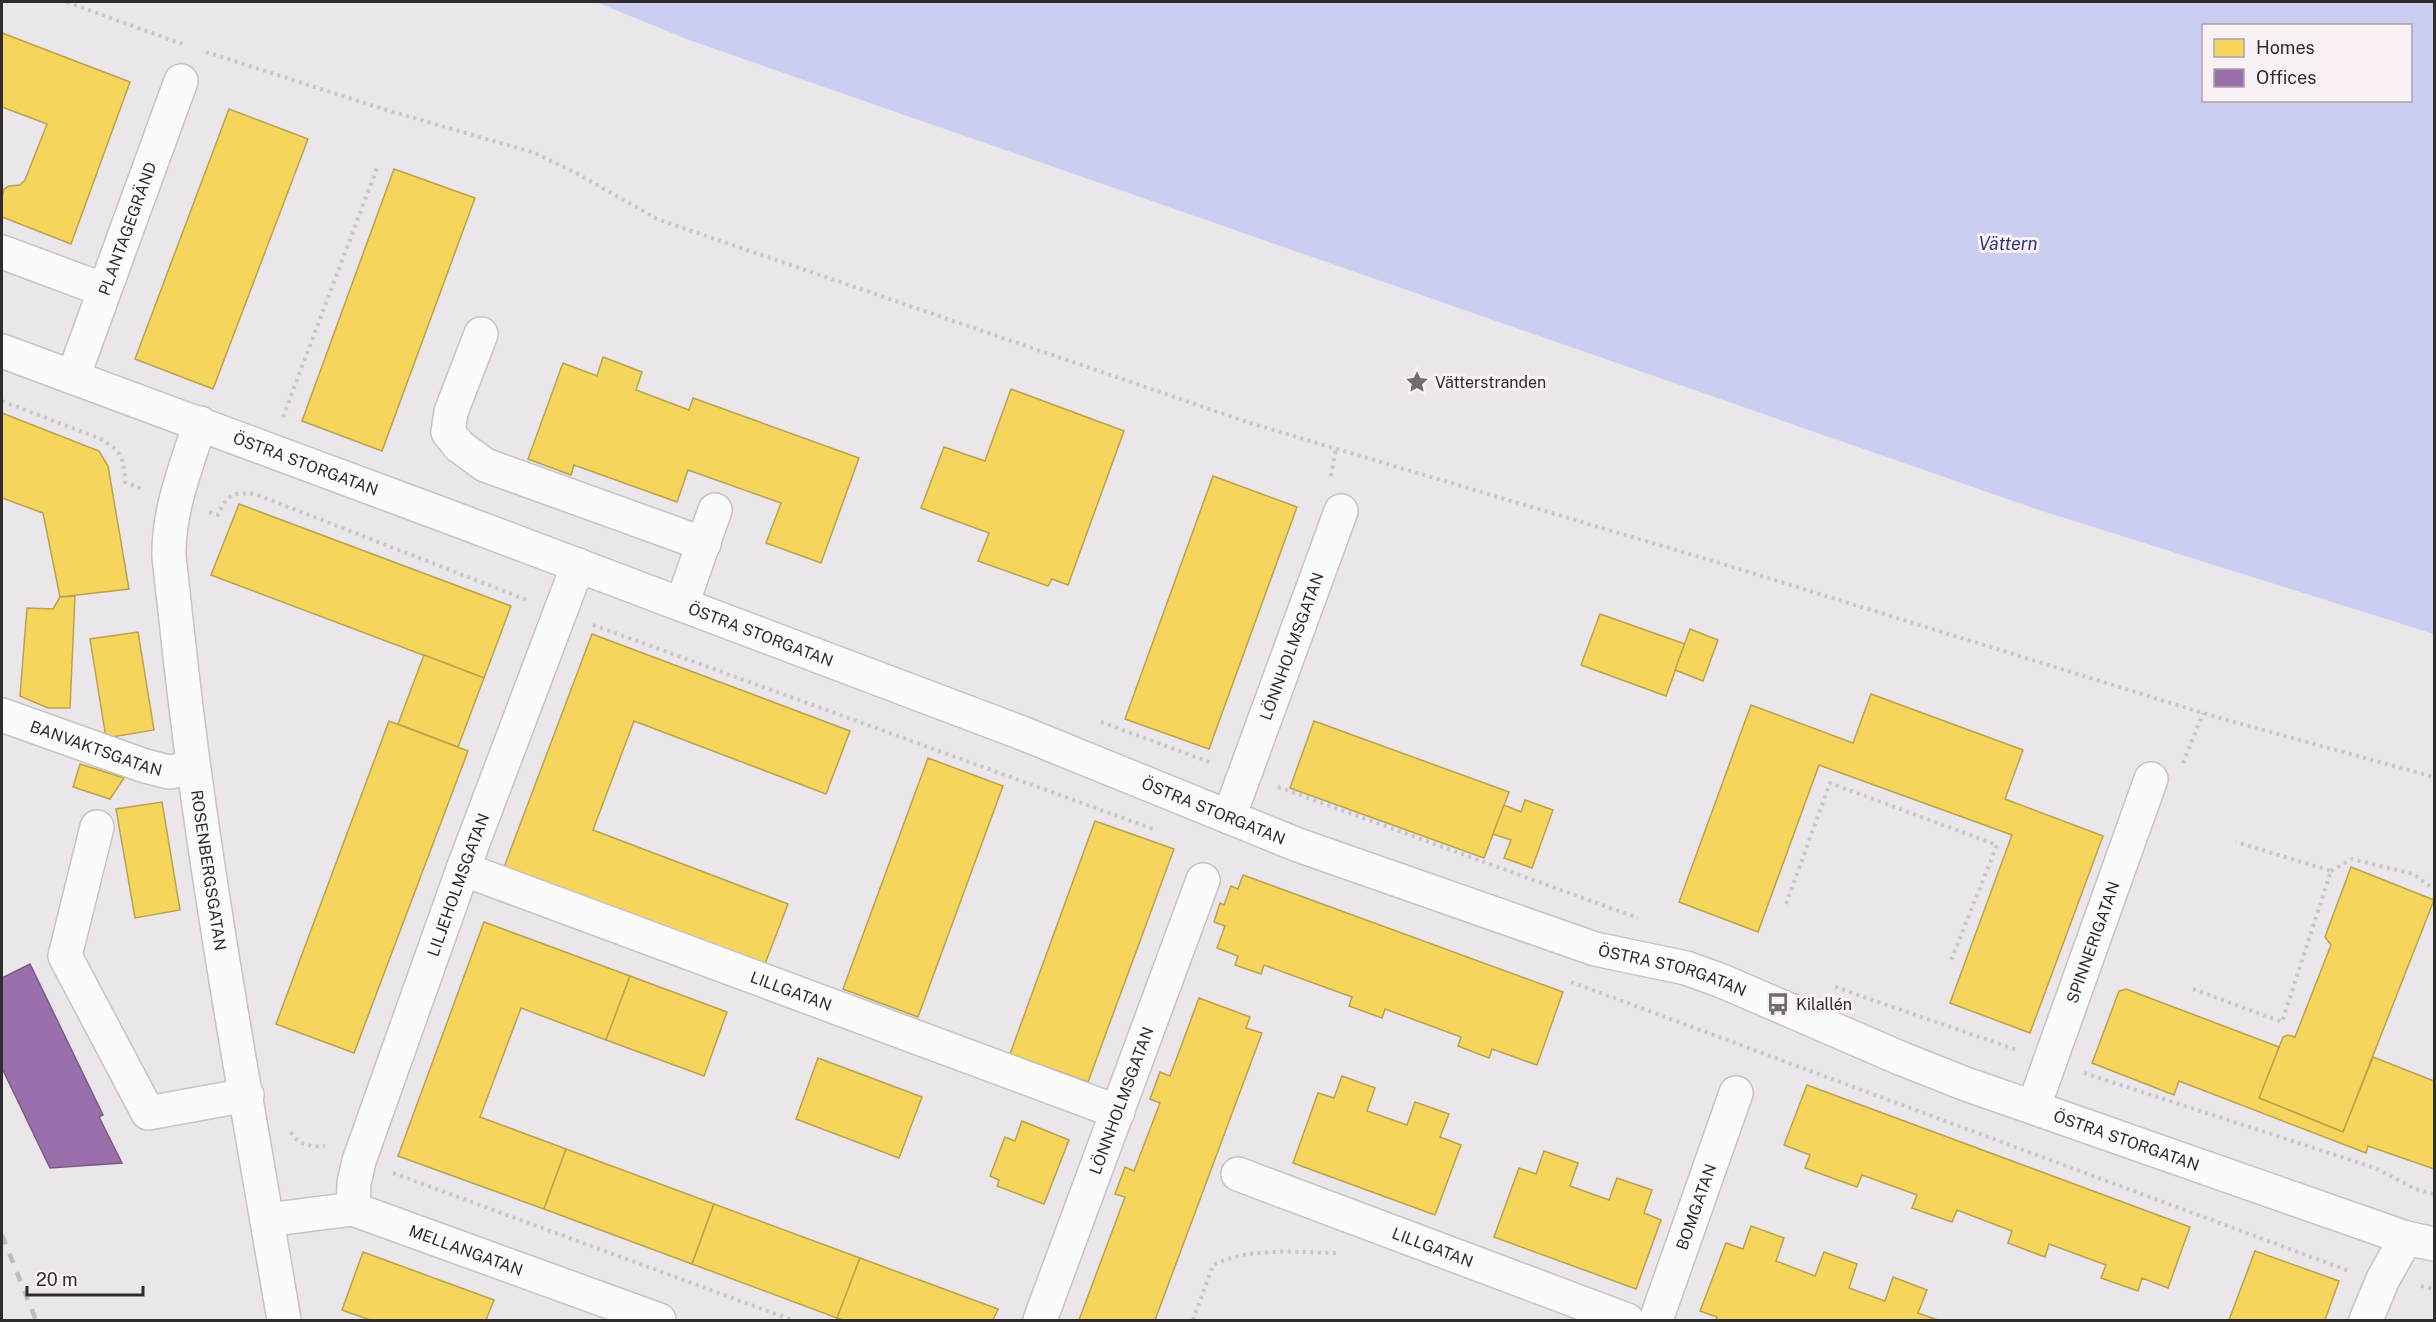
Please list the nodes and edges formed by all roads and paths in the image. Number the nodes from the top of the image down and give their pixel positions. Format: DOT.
graph roads {
  1 [pos="67,2"];
  2 [pos="193,48"];
  3 [pos="204,52"];
  4 [pos="181,81"];
  5 [pos="377,168"];
  6 [pos="2,252"];
  7 [pos="104,290"];
  8 [pos="481,334"];
  9 [pos="2,351"];
  10 [pos="73,377"];
  11 [pos="2,401"];
  12 [pos="282,420"];
  13 [pos="200,423"];
  14 [pos="174,501"];
  15 [pos="716,510"];
  16 [pos="1341,511"];
  17 [pos="704,544"];
  18 [pos="578,565"];
  19 [pos="682,604"];
  20 [pos="2,715"];
  21 [pos="194,768"];
  22 [pos="2434,777"];
  23 [pos="2151,779"];
  24 [pos="1229,817"];
  25 [pos="97,826"];
  26 [pos="2236,842"];
  27 [pos="463,869"];
  28 [pos="2331,871"];
  29 [pos="1203,880"];
  30 [pos="2434,889"];
  31 [pos="1786,904"];
  32 [pos="1950,963"];
  33 [pos="2193,988"];
  34 [pos="1736,1093"];
  35 [pos="247,1095"];
  36 [pos="2034,1106"];
  37 [pos="1118,1112"];
  38 [pos="253,1132"];
  39 [pos="359,1161"];
  40 [pos="1238,1174"];
  41 [pos="352,1209"];
  42 [pos="267,1220"];
  43 [pos="2420,1241"];
  44 [pos="1341,1253"];
  45 [pos="284,1320"];
  46 [pos="659,1320"];
  47 [pos="792,1320"];
  48 [pos="1040,1320"];
  49 [pos="1193,1320"];
  50 [pos="1627,1320"];
  51 [pos="1656,1320"];
  52 [pos="2366,1320"];
  53 [pos="2391,1320"];
  1 -- 2 [label="path"];
  3 -- 22 [label="path"];
  4 -- 7 [label="street, PLANTAGEGRÄND"];
  5 -- 12 [label="path"];
  6 -- 7 [label="street"];
  7 -- 10 [label="street, PLANTAGEGRÄND"];
  8 -- 17 [label="street"];
  9 -- 10 [label="street, ÖSTRA STORGATAN"];
  10 -- 13 [label="street, ÖSTRA STORGATAN"];
  11 -- 14 [label="path"];
  13 -- 14 [label="street, ROSENBERGSGATAN"];
  13 -- 18 [label="street, ÖSTRA STORGATAN"];
  14 -- 21 [label="street, ROSENBERGSGATAN"];
  15 -- 17 [label="street"];
  16 -- 24 [label="street, LÖNNHOLMSGATAN"];
  17 -- 19 [label="street"];
  18 -- 19 [label="street, ÖSTRA STORGATAN"];
  18 -- 27 [label="street, LILJEHOLMSGATAN"];
  19 -- 24 [label="street, ÖSTRA STORGATAN"];
  20 -- 21 [label="street, BANVAKTSGATAN"];
  21 -- 35 [label="street, ROSENBERGSGATAN"];
  23 -- 36 [label="street, SPINNERIGATAN"];
  24 -- 36 [label="street, ÖSTRA STORGATAN"];
  25 -- 35 [label="street"];
  26 -- 28 [label="path"];
  27 -- 37 [label="street, LILLGATAN"];
  27 -- 39 [label="street, LILJEHOLMSGATAN"];
  28 -- 30 [label="path"];
  28 -- 33 [label="path"];
  29 -- 37 [label="street, LÖNNHOLMSGATAN"];
  31 -- 32 [label="path"];
  34 -- 51 [label="street, BOMGATAN"];
  35 -- 38 [label="street, ROSENBERGSGATAN"];
  36 -- 43 [label="street, ÖSTRA STORGATAN"];
  37 -- 48 [label="street, LÖNNHOLMSGATAN"];
  38 -- 39 [label="path"];
  38 -- 42 [label="street, ROSENBERGSGATAN"];
  39 -- 41 [label="street, LILJEHOLMSGATAN"];
  39 -- 47 [label="path"];
  40 -- 50 [label="street, LILLGATAN"];
  41 -- 42 [label="street, MELLANGATAN"];
  41 -- 46 [label="street, MELLANGATAN"];
  42 -- 45 [label="street, ROSENBERGSGATAN"];
  43 -- 52 [label="street"];
  43 -- 53 [label="street"];
  44 -- 49 [label="path"];
}
